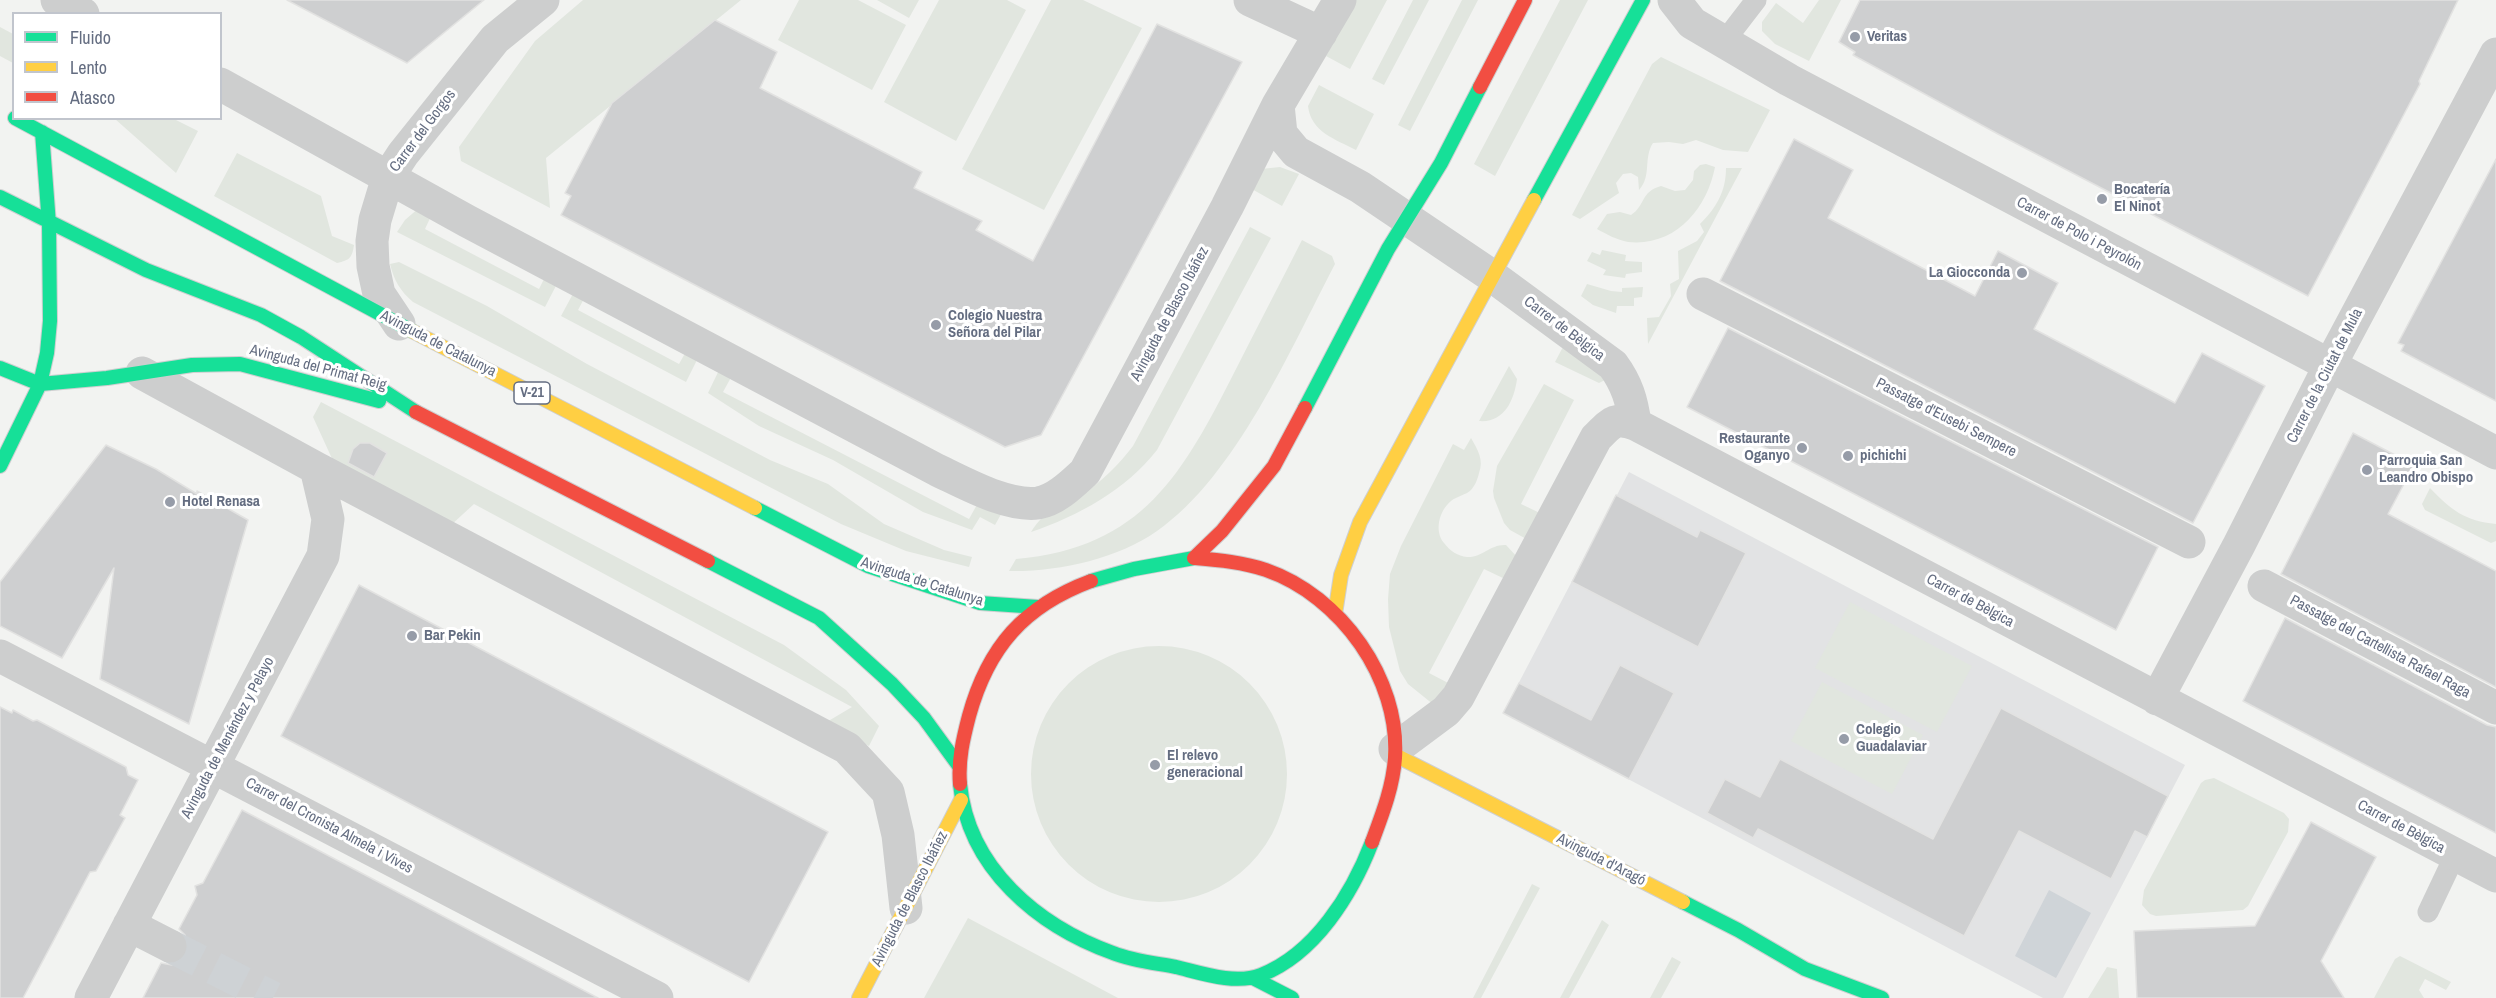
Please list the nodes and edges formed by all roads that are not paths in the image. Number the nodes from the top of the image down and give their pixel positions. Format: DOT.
graph roads {
  1 [pos="57,0"];
  2 [pos="543,0"];
  3 [pos="1250,0"];
  4 [pos="1340,0"];
  5 [pos="1524,0"];
  6 [pos="1643,0"];
  7 [pos="1674,0"];
  8 [pos="1756,0"];
  9 [pos="79,12"];
  10 [pos="1322,33"];
  11 [pos="1723,43"];
  12 [pos="2496,54"];
  13 [pos="222,85"];
  14 [pos="1278,105"];
  15 [pos="18,120"];
  16 [pos="42,132"];
  17 [pos="388,177"];
  18 [pos="0,197"];
  19 [pos="1406,218"];
  20 [pos="49,224"];
  21 [pos="1492,276"];
  22 [pos="1703,294"];
  23 [pos="399,324"];
  24 [pos="2329,367"];
  25 [pos="0,368"];
  26 [pos="142,373"];
  27 [pos="40,384"];
  28 [pos="410,409"];
  29 [pos="1635,424"];
  30 [pos="2496,453"];
  31 [pos="0,466"];
  32 [pos="316,468"];
  33 [pos="2189,542"];
  34 [pos="1194,558"];
  35 [pos="2264,586"];
  36 [pos="1038,607"];
  37 [pos="1335,614"];
  38 [pos="0,656"];
  39 [pos="2157,699"];
  40 [pos="2496,708"];
  41 [pos="1395,752"];
  42 [pos="214,766"];
  43 [pos="959,766"];
  44 [pos="961,800"];
  45 [pos="2455,855"];
  46 [pos="2496,876"];
  47 [pos="906,908"];
  48 [pos="2427,912"];
  49 [pos="129,925"];
  50 [pos="170,946"];
  51 [pos="1805,969"];
  52 [pos="1251,978"];
  53 [pos="91,998"];
  54 [pos="657,998"];
  55 [pos="859,998"];
  56 [pos="1238,998"];
  57 [pos="1292,998"];
  58 [pos="1830,998"];
  59 [pos="1882,998"];
  1 -- 9 [label="street"];
  2 -- 17 [label="street, Carrer del Gorgos"];
  3 -- 10 [label="street"];
  4 -- 10 [label="street, Avinguda de Blasco Ibáñez"];
  5 -- 19 [label="main road"];
  6 -- 21 [label="main road"];
  7 -- 11 [label="street, Carrer de Polo i Peyrolón"];
  8 -- 11 [label="lane"];
  10 -- 14 [label="street, Avinguda de Blasco Ibáñez"];
  11 -- 24 [label="street, Carrer de Polo i Peyrolón"];
  12 -- 24 [label="street, Carrer de la Ciutat de Mula"];
  13 -- 17 [label="street"];
  14 -- 17 [label="street, Avinguda de Blasco Ibáñez"];
  14 -- 19 [label="street"];
  15 -- 16 [label="main road, Avinguda de Catalunya / V-21"];
  16 -- 20 [label="main road"];
  16 -- 23 [label="main road, Avinguda de Catalunya / V-21"];
  17 -- 23 [label="street, Carrer del Gorgos"];
  18 -- 20 [label="main road"];
  19 -- 21 [label="street"];
  19 -- 34 [label="main road"];
  20 -- 27 [label="main road"];
  20 -- 28 [label="main road"];
  21 -- 29 [label="street, Carrer de Bèlgica"];
  21 -- 37 [label="main road"];
  22 -- 33 [label="street, Passatge d'Eusebi Sempere"];
  23 -- 36 [label="main road, Avinguda de Catalunya / V-21"];
  24 -- 30 [label="street, Carrer de Polo i Peyrolón"];
  24 -- 39 [label="street, Carrer de la Ciutat de Mula"];
  25 -- 27 [label="main road"];
  26 -- 27 [label="main road, Avinguda del Primat Reig"];
  26 -- 28 [label="main road, Avinguda del Primat Reig"];
  26 -- 32 [label="street"];
  27 -- 31 [label="main road"];
  28 -- 43 [label="main road"];
  29 -- 39 [label="street, Carrer de Bèlgica"];
  29 -- 41 [label="street"];
  32 -- 42 [label="street, Avinguda de Menéndez y Pelayo"];
  32 -- 47 [label="street"];
  34 -- 36 [label="main road"];
  34 -- 37 [label="main road"];
  35 -- 40 [label="street, Passatge del Cartellista Rafael Raga"];
  36 -- 43 [label="main road"];
  37 -- 41 [label="main road"];
  38 -- 42 [label="street, Carrer del Cronista Almela i Vives"];
  39 -- 45 [label="street, Carrer de Bèlgica"];
  41 -- 51 [label="main road, Avinguda d'Aragó"];
  41 -- 52 [label="main road"];
  42 -- 49 [label="street, Avinguda de Menéndez y Pelayo"];
  42 -- 54 [label="street, Carrer del Cronista Almela i Vives"];
  43 -- 44 [label="main road"];
  44 -- 47 [label="main road, Avinguda de Blasco Ibáñez"];
  44 -- 52 [label="main road"];
  45 -- 46 [label="street, Carrer de Bèlgica"];
  45 -- 48 [label="lane"];
  47 -- 55 [label="main road, Avinguda de Blasco Ibáñez"];
  49 -- 50 [label="street"];
  49 -- 53 [label="street, Avinguda de Menéndez y Pelayo"];
  51 -- 58 [label="lane, Avinguda d'Aragó"];
  51 -- 59 [label="main road, Avinguda d'Aragó"];
  52 -- 56 [label="main road"];
  52 -- 57 [label="main road"];
}
